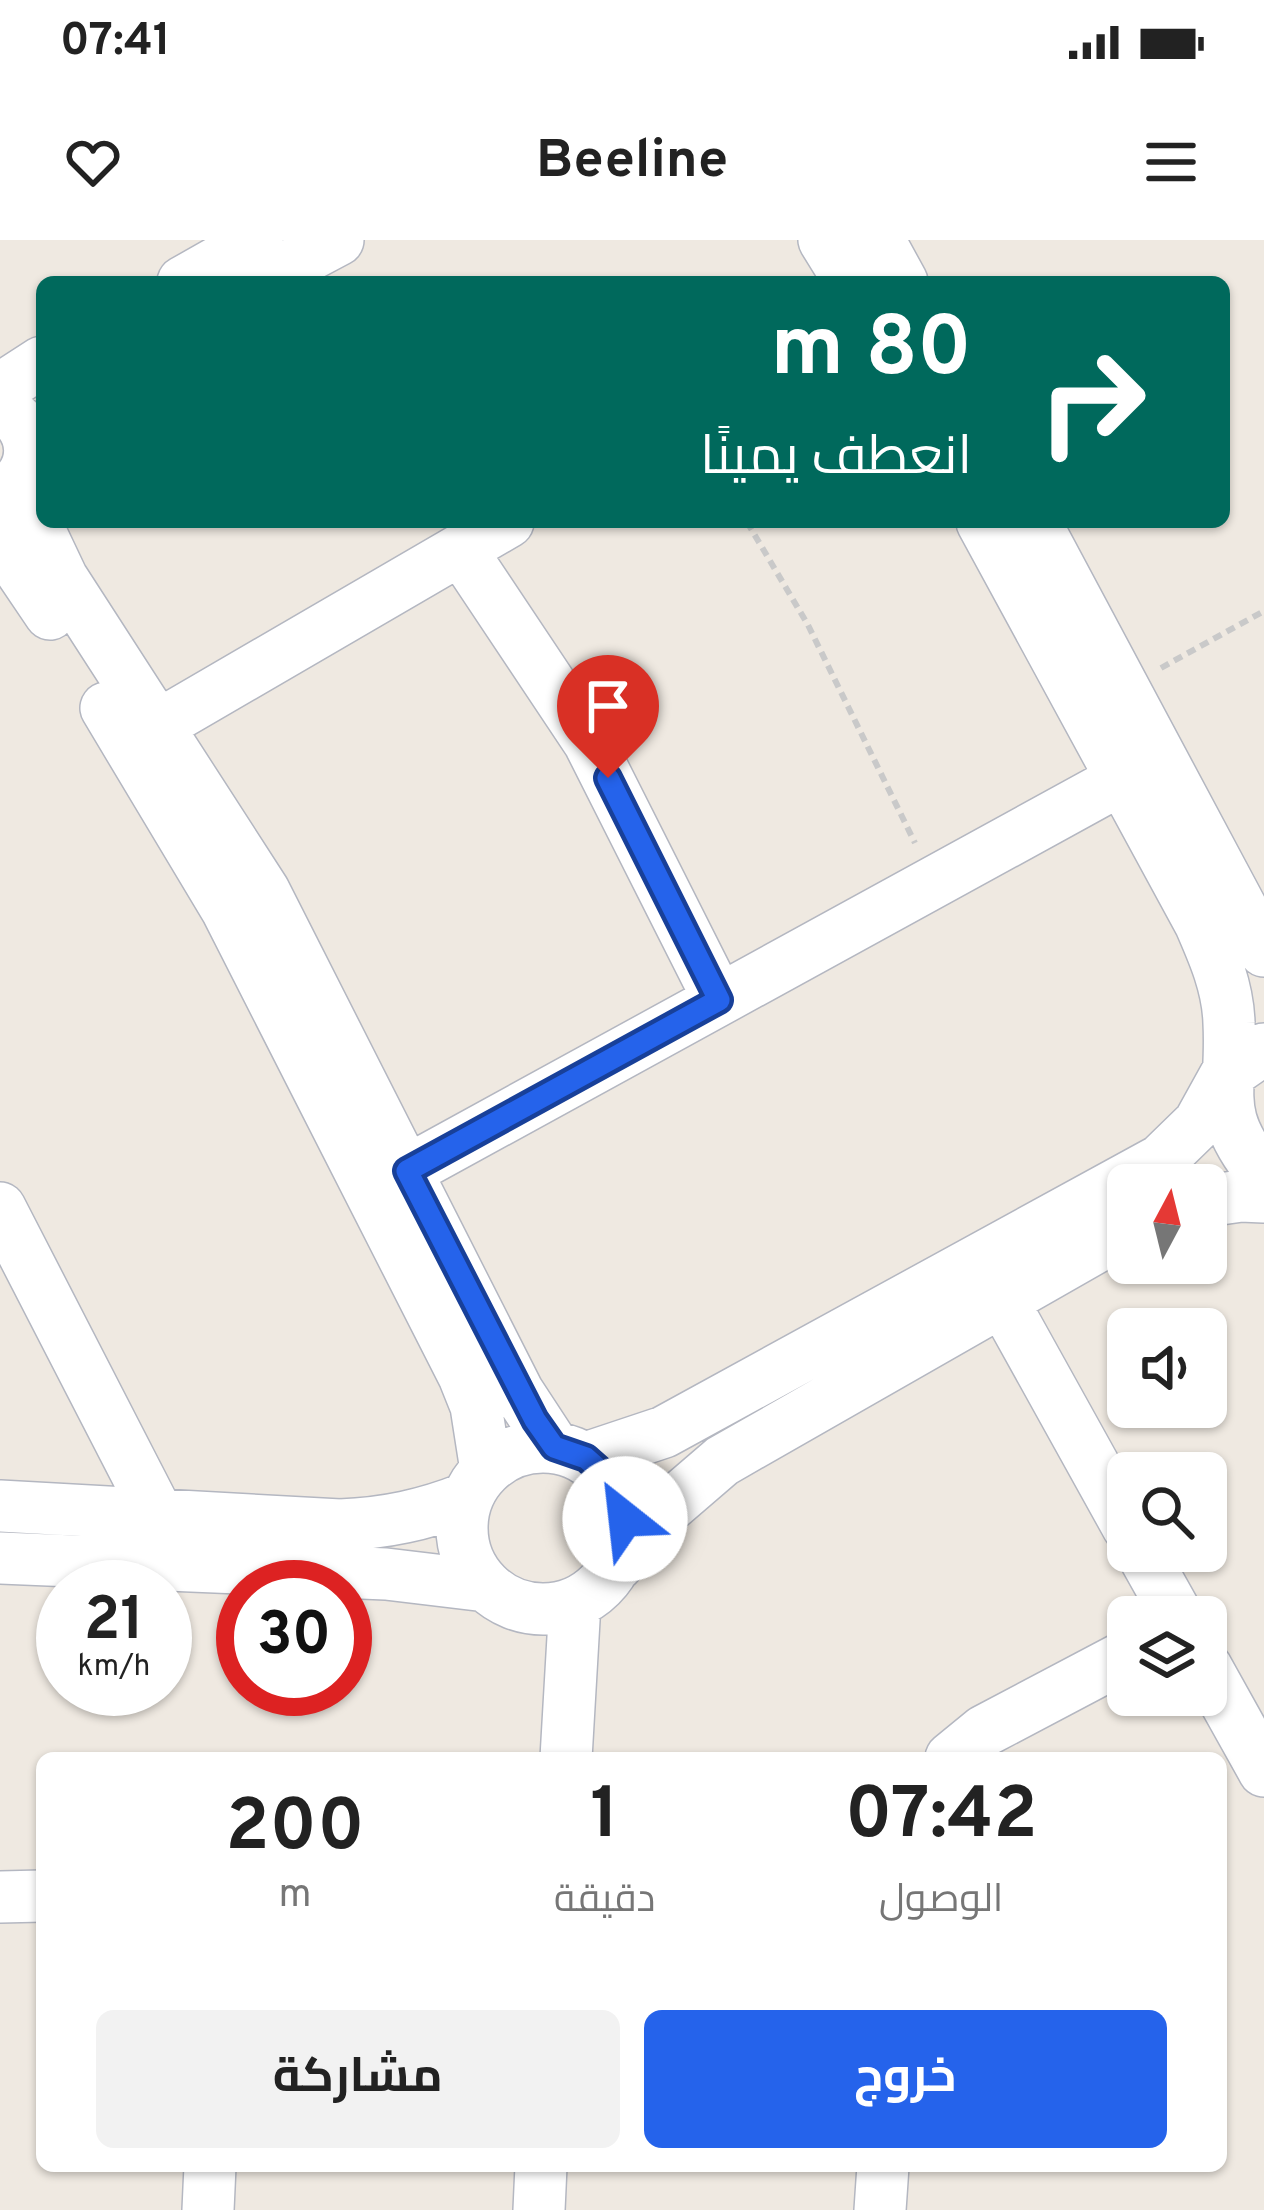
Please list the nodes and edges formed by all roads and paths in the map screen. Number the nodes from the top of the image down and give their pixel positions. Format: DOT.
graph roads {
  1 [pos="257,240"];
  2 [pos="338,240"];
  3 [pos="824,240"];
  4 [pos="879,240"];
  5 [pos="194,276"];
  6 [pos="270,276"];
  7 [pos="846,276"];
  8 [pos="899,276"];
  9 [pos="36,366"];
  10 [pos="0,388"];
  11 [pos="0,407"];
  12 [pos="23,465"];
  13 [pos="36,503"];
  14 [pos="45,528"];
  15 [pos="498,528"];
  16 [pos="751,528"];
  17 [pos="985,528"];
  18 [pos="1038,528"];
  19 [pos="0,540"];
  20 [pos="460,550"];
  21 [pos="1264,611"];
  22 [pos="1126,687"];
  23 [pos="142,734"];
  24 [pos="1122,778"];
  25 [pos="933,882"];
  26 [pos="1264,952"];
  27 [pos="719,1000"];
  28 [pos="1245,1063"];
  29 [pos="1264,1176"];
  30 [pos="389,1181"];
  31 [pos="1264,1197"];
  32 [pos="1227,1198"];
  33 [pos="0,1208"];
  34 [pos="1107,1240"];
  35 [pos="1002,1300"];
  36 [pos="570,1453"];
  37 [pos="476,1484"];
  38 [pos="1107,1489"];
  39 [pos="0,1506"];
  40 [pos="158,1515"];
  41 [pos="0,1558"];
  42 [pos="616,1566"];
  43 [pos="486,1586"];
  44 [pos="575,1603"];
  45 [pos="1107,1666"];
  46 [pos="1227,1705"];
  47 [pos="566,1752"];
  48 [pos="958,1752"];
  49 [pos="1264,1771"];
  50 [pos="36,1896"];
  51 [pos="0,1897"];
  52 [pos="210,2172"];
  53 [pos="542,2172"];
  54 [pos="883,2172"];
  55 [pos="208,2210"];
  56 [pos="539,2210"];
  57 [pos="880,2210"];
  1 -- 5 [label="street"];
  2 -- 6 [label="street"];
  3 -- 7 [label="street"];
  4 -- 8 [label="street"];
  9 -- 10 [label="street"];
  11 -- 12 [label="street"];
  12 -- 13 [label="street"];
  14 -- 23 [label="street"];
  15 -- 20 [label="street"];
  16 -- 25 [label="path"];
  17 -- 24 [label="street"];
  18 -- 22 [label="street"];
  19 -- 23 [label="street"];
  20 -- 23 [label="street"];
  20 -- 27 [label="street"];
  21 -- 22 [label="path"];
  22 -- 26 [label="street"];
  23 -- 30 [label="street"];
  24 -- 25 [label="street"];
  24 -- 28 [label="street"];
  25 -- 27 [label="street"];
  27 -- 30 [label="street"];
  28 -- 29 [label="street"];
  28 -- 36 [label="street"];
  30 -- 36 [label="street"];
  30 -- 37 [label="street"];
  31 -- 32 [label="street"];
  33 -- 40 [label="street"];
  34 -- 35 [label="street"];
  35 -- 38 [label="street"];
  35 -- 42 [label="street"];
  36 -- 37 [label="street"];
  36 -- 42 [label="street"];
  37 -- 40 [label="street"];
  37 -- 43 [label="street"];
  39 -- 40 [label="street"];
  41 -- 43 [label="street"];
  42 -- 44 [label="street"];
  43 -- 44 [label="street"];
  44 -- 47 [label="street"];
  45 -- 48 [label="street"];
  46 -- 49 [label="street"];
  50 -- 51 [label="street"];
  52 -- 55 [label="street"];
  53 -- 56 [label="street"];
  54 -- 57 [label="street"];
}
